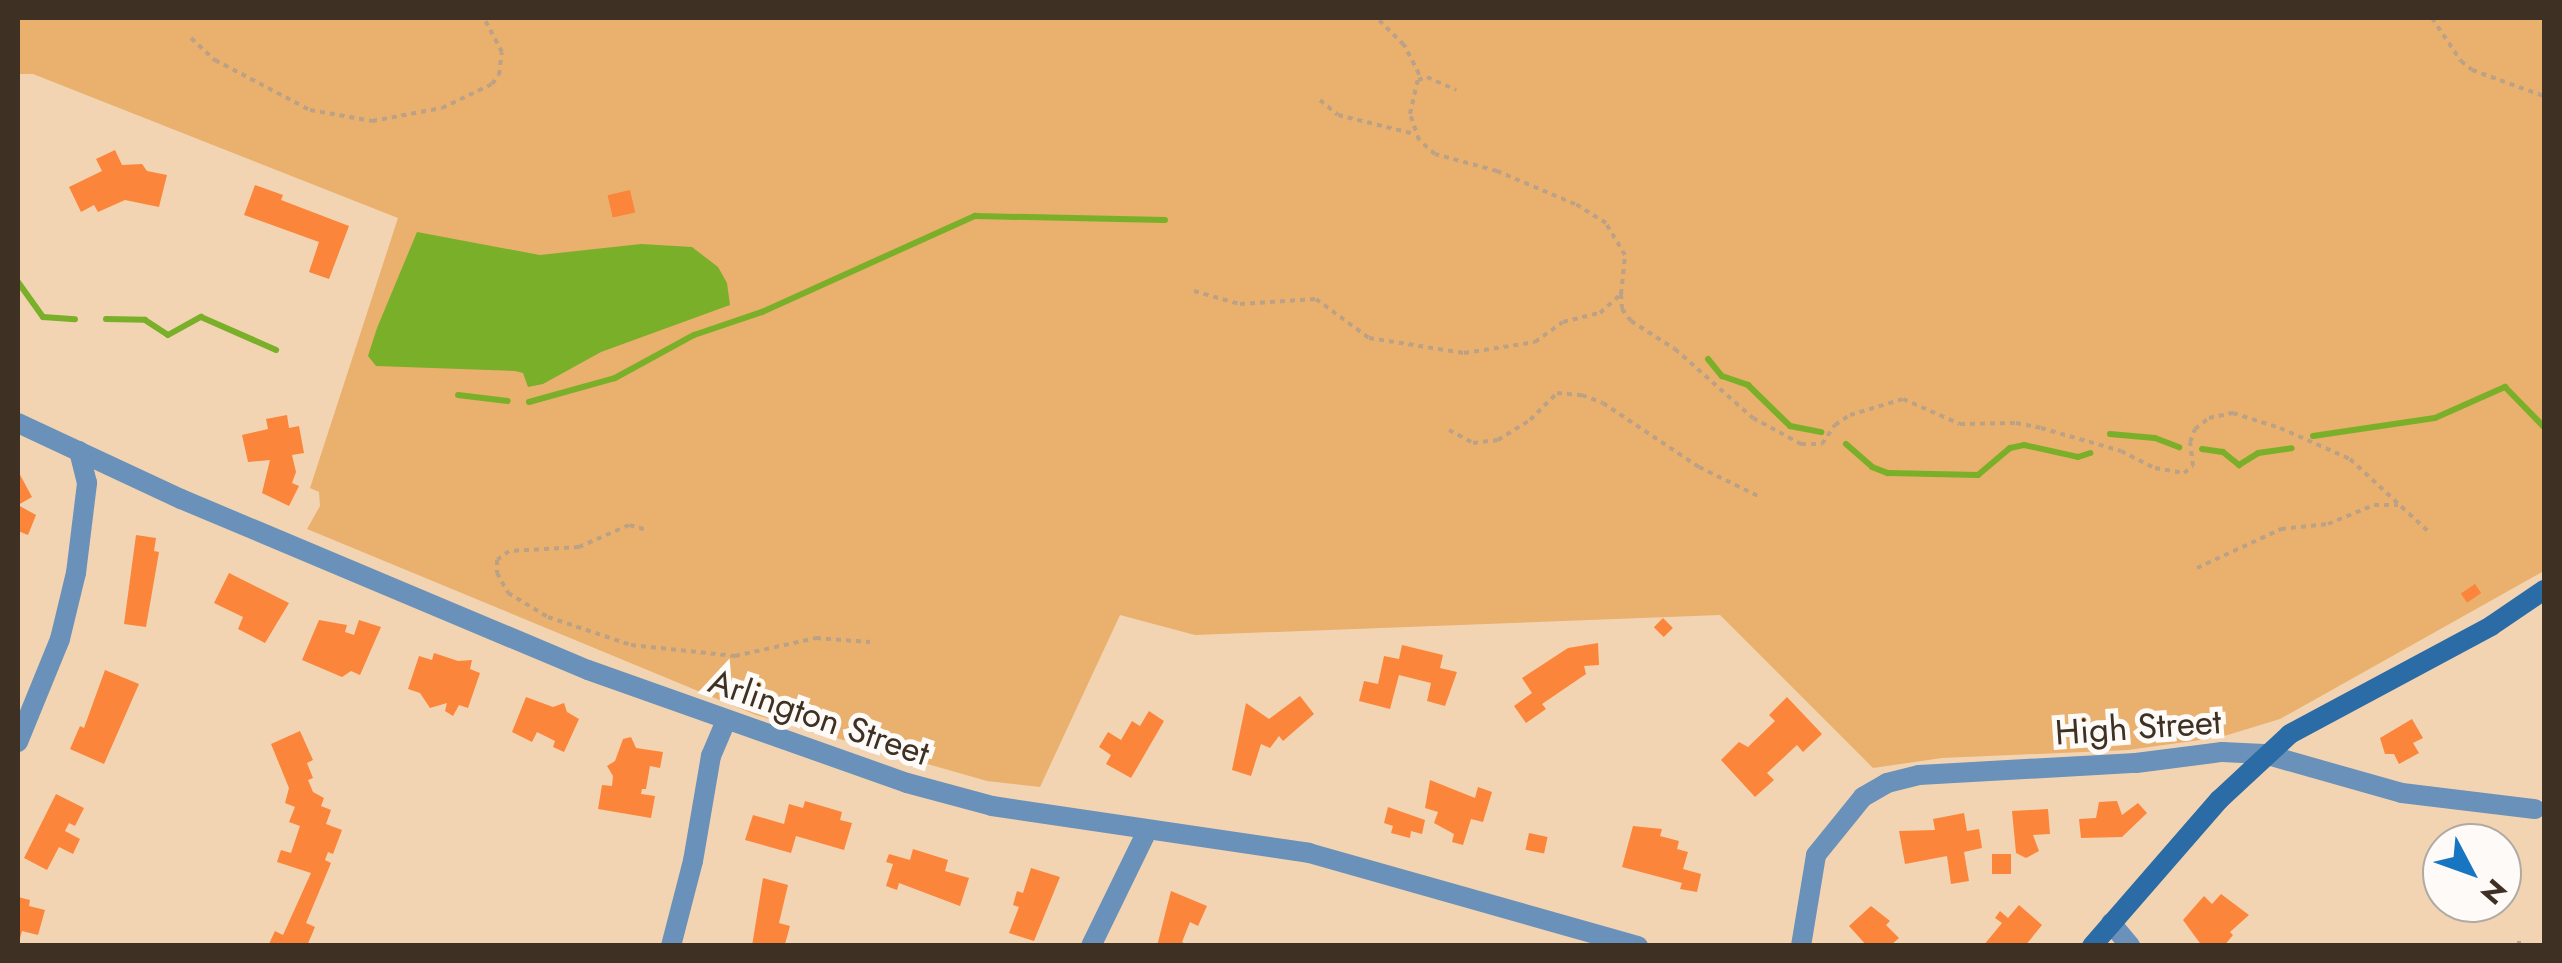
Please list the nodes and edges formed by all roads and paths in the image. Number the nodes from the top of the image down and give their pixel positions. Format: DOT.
graph roads {
  1 [pos="484,18"];
  2 [pos="1377,18"];
  3 [pos="2432,18"];
  4 [pos="191,38"];
  5 [pos="1418,80"];
  6 [pos="1456,90"];
  7 [pos="2544,96"];
  8 [pos="1320,100"];
  9 [pos="1415,134"];
  10 [pos="1194,292"];
  11 [pos="1621,294"];
  12 [pos="18,423"];
  13 [pos="1449,430"];
  14 [pos="79,451"];
  15 [pos="1760,497"];
  16 [pos="2398,505"];
  17 [pos="644,529"];
  18 [pos="2430,534"];
  19 [pos="2197,568"];
  20 [pos="2544,590"];
  21 [pos="870,642"];
  22 [pos="27,693"];
  23 [pos="726,721"];
  24 [pos="18,742"];
  25 [pos="2264,754"];
  26 [pos="2535,808"];
  27 [pos="1147,831"];
  28 [pos="2111,923"];
  29 [pos="2519,938"];
  30 [pos="671,946"];
  31 [pos="1091,946"];
  32 [pos="1638,946"];
  33 [pos="1801,946"];
  34 [pos="2092,946"];
  35 [pos="2130,946"];
  36 [pos="2519,946"];
  1 -- 4 [label="path"];
  2 -- 5 [label="path"];
  3 -- 7 [label="path"];
  5 -- 6 [label="path"];
  5 -- 9 [label="path"];
  8 -- 9 [label="path"];
  9 -- 11 [label="path"];
  10 -- 11 [label="path"];
  11 -- 16 [label="path"];
  12 -- 14 [label="street, Arlington Street"];
  13 -- 15 [label="path"];
  14 -- 22 [label="street"];
  14 -- 23 [label="street, Arlington Street"];
  16 -- 18 [label="path"];
  16 -- 19 [label="path"];
  17 -- 21 [label="path"];
  20 -- 25 [label="main road, High Street"];
  22 -- 24 [label="street"];
  23 -- 27 [label="street, Arlington Street"];
  23 -- 30 [label="street"];
  25 -- 26 [label="street"];
  25 -- 28 [label="main road"];
  25 -- 33 [label="street, High Street"];
  27 -- 31 [label="street"];
  27 -- 32 [label="street, Arlington Street"];
  28 -- 34 [label="main road"];
  28 -- 35 [label="street"];
  29 -- 36 [label="path"];
}
